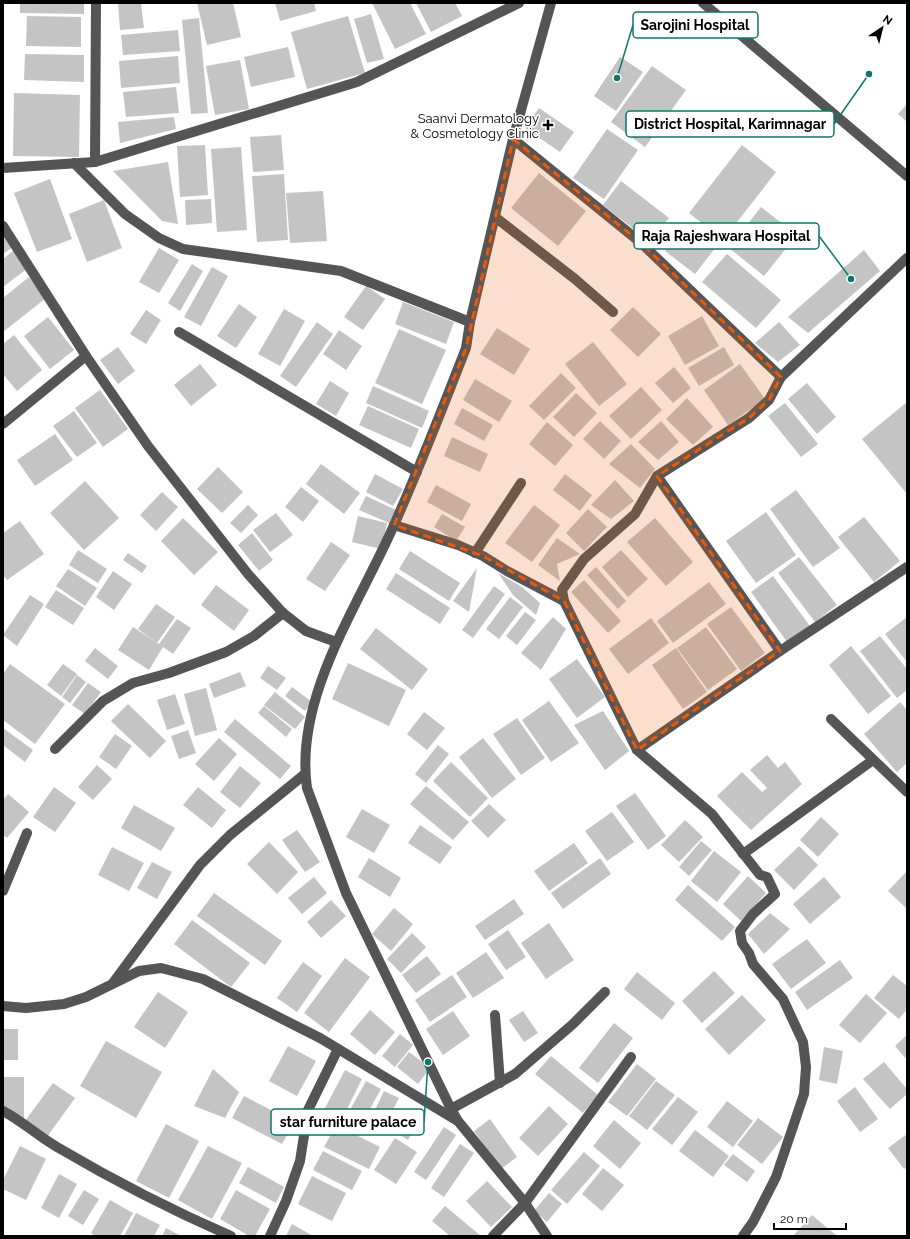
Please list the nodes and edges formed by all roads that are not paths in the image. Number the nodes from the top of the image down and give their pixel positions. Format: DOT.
graph roads {
  1 [pos="96,3"];
  2 [pos="519,3"];
  3 [pos="551,3"];
  4 [pos="704,3"];
  5 [pos="513,139"];
  6 [pos="94,162"];
  7 [pos="74,163"];
  8 [pos="3,168"];
  9 [pos="907,176"];
  10 [pos="495,217"];
  11 [pos="3,226"];
  12 [pos="907,258"];
  13 [pos="613,312"];
  14 [pos="470,322"];
  15 [pos="179,332"];
  16 [pos="86,356"];
  17 [pos="780,377"];
  18 [pos="3,424"];
  19 [pos="417,472"];
  20 [pos="657,476"];
  21 [pos="521,483"];
  22 [pos="394,525"];
  23 [pos="475,553"];
  24 [pos="907,567"];
  25 [pos="564,601"];
  26 [pos="284,613"];
  27 [pos="336,642"];
  28 [pos="780,650"];
  29 [pos="831,719"];
  30 [pos="55,749"];
  31 [pos="637,750"];
  32 [pos="873,760"];
  33 [pos="305,774"];
  34 [pos="907,792"];
  35 [pos="27,833"];
  36 [pos="743,854"];
  37 [pos="3,891"];
  38 [pos="111,985"];
  39 [pos="605,992"];
  40 [pos="3,1006"];
  41 [pos="495,1015"];
  42 [pos="338,1049"];
  43 [pos="631,1057"];
  44 [pos="500,1083"];
  45 [pos="451,1109"];
  46 [pos="3,1111"];
  47 [pos="458,1121"];
  48 [pos="525,1203"];
  49 [pos="231,1236"];
  50 [pos="270,1236"];
  51 [pos="493,1236"];
  52 [pos="547,1236"];
  53 [pos="743,1236"];
  1 -- 6 [label="street"];
  2 -- 6 [label="street"];
  3 -- 5 [label="street"];
  4 -- 9 [label="street"];
  5 -- 10 [label="street"];
  5 -- 17 [label="street"];
  6 -- 7 [label="street"];
  7 -- 8 [label="street"];
  7 -- 14 [label="street"];
  10 -- 13 [label="street"];
  10 -- 14 [label="street"];
  11 -- 16 [label="street"];
  12 -- 17 [label="street"];
  14 -- 19 [label="street"];
  15 -- 19 [label="street"];
  16 -- 18 [label="street"];
  16 -- 26 [label="street"];
  17 -- 20 [label="street"];
  19 -- 22 [label="street"];
  20 -- 25 [label="street"];
  20 -- 28 [label="street"];
  21 -- 23 [label="street"];
  22 -- 23 [label="street"];
  22 -- 27 [label="street"];
  23 -- 25 [label="street"];
  24 -- 28 [label="street"];
  25 -- 31 [label="street"];
  26 -- 27 [label="street"];
  26 -- 30 [label="street"];
  27 -- 33 [label="street"];
  28 -- 31 [label="street"];
  29 -- 32 [label="street"];
  31 -- 36 [label="street"];
  32 -- 34 [label="street"];
  32 -- 36 [label="street"];
  33 -- 38 [label="street"];
  33 -- 45 [label="street"];
  35 -- 37 [label="street"];
  36 -- 53 [label="street"];
  38 -- 40 [label="street"];
  38 -- 42 [label="street"];
  39 -- 44 [label="street"];
  41 -- 44 [label="street"];
  42 -- 47 [label="street"];
  42 -- 50 [label="street"];
  43 -- 48 [label="street"];
  44 -- 45 [label="street"];
  45 -- 47 [label="street"];
  46 -- 49 [label="street"];
  47 -- 48 [label="street"];
  48 -- 51 [label="street"];
  48 -- 52 [label="street"];
}
